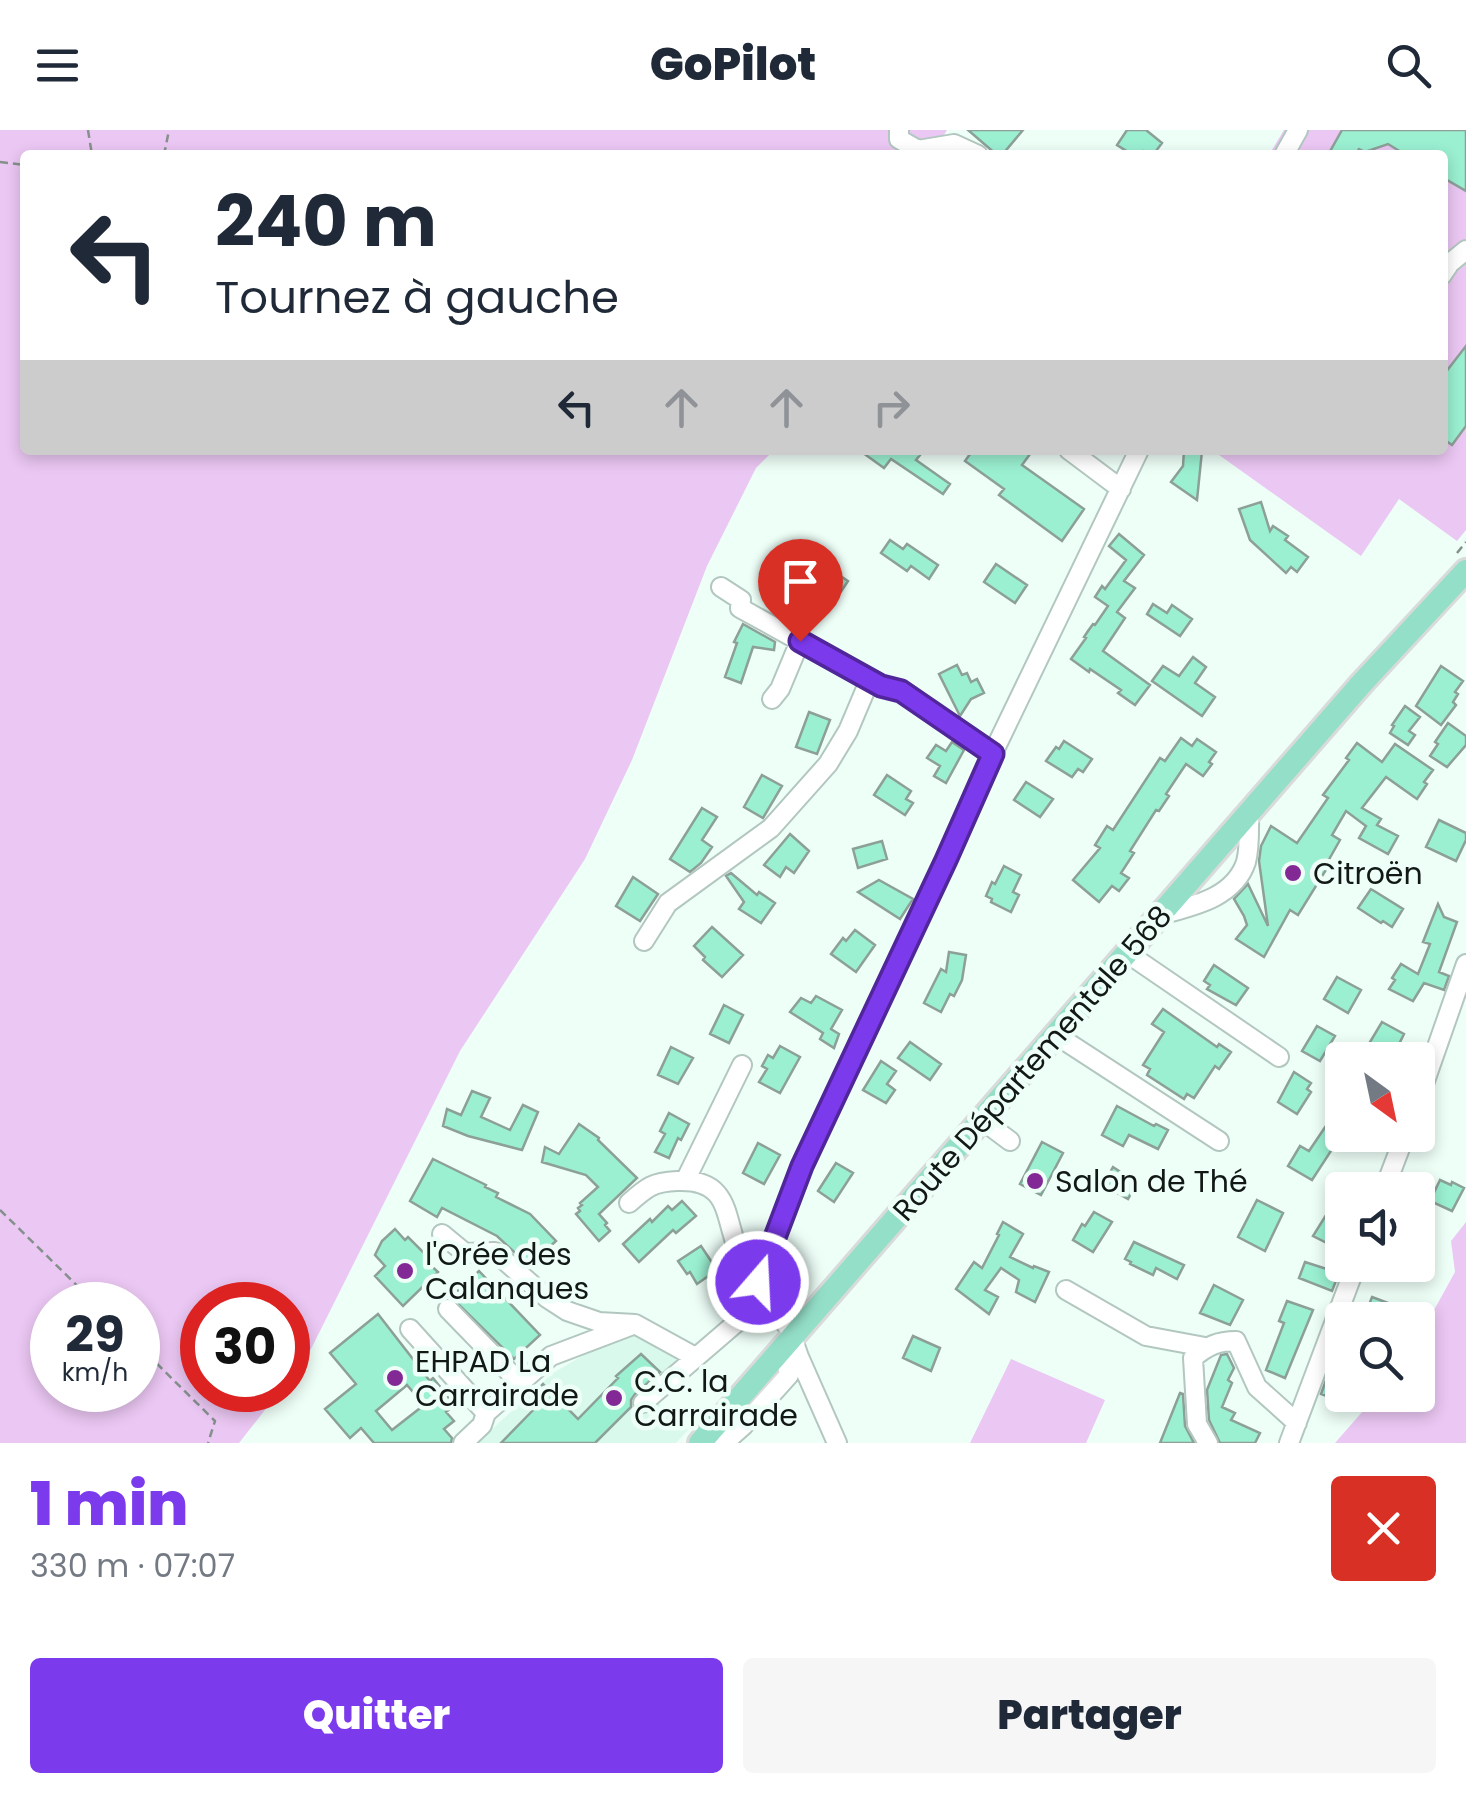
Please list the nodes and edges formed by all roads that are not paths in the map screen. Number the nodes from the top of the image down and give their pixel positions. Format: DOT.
graph roads {
  1 [pos="899,130"];
  2 [pos="918,150"];
  3 [pos="918,150"];
  4 [pos="967,150"];
  5 [pos="1077,455"];
  6 [pos="1137,455"];
  7 [pos="1121,488"];
  8 [pos="1466,552"];
  9 [pos="1466,571"];
  10 [pos="721,587"];
  11 [pos="800,641"];
  12 [pos="870,678"];
  13 [pos="1362,683"];
  14 [pos="772,700"];
  15 [pos="993,754"];
  16 [pos="1249,813"];
  17 [pos="1160,915"];
  18 [pos="644,941"];
  19 [pos="1127,953"];
  20 [pos="1466,964"];
  21 [pos="1056,1036"];
  22 [pos="1435,1052"];
  23 [pos="1279,1057"];
  24 [pos="742,1066"];
  25 [pos="982,1120"];
  26 [pos="1010,1141"];
  27 [pos="1218,1141"];
  28 [pos="685,1181"];
  29 [pos="629,1203"];
  30 [pos="442,1234"];
  31 [pos="758,1282"];
  32 [pos="1350,1282"];
  33 [pos="1066,1290"];
  34 [pos="769,1304"];
  35 [pos="448,1309"];
  36 [pos="635,1324"];
  37 [pos="410,1329"];
  38 [pos="789,1343"];
  39 [pos="1206,1348"];
  40 [pos="695,1357"];
  41 [pos="520,1383"];
  42 [pos="643,1403"];
  43 [pos="492,1409"];
  44 [pos="1297,1423"];
  45 [pos="463,1443"];
  46 [pos="700,1443"];
  47 [pos="724,1443"];
  48 [pos="837,1443"];
  49 [pos="1208,1443"];
  50 [pos="1289,1443"];
  1 -- 2 [label="street"];
  3 -- 4 [label="street"];
  5 -- 7 [label="street"];
  6 -- 7 [label="street"];
  7 -- 15 [label="street"];
  8 -- 13 [label="main road, Route Départementale 568"];
  9 -- 13 [label="main road, Route Départementale 568"];
  10 -- 11 [label="street"];
  11 -- 12 [label="street"];
  11 -- 14 [label="street"];
  12 -- 15 [label="street"];
  12 -- 18 [label="street"];
  13 -- 16 [label="main road, Route Départementale 568"];
  15 -- 31 [label="street"];
  16 -- 17 [label="main road, Route Départementale 568"];
  16 -- 17 [label="street"];
  17 -- 19 [label="main road, Route Départementale 568"];
  19 -- 21 [label="main road, Route Départementale 568"];
  19 -- 23 [label="street"];
  20 -- 22 [label="street"];
  21 -- 25 [label="main road, Route Départementale 568"];
  21 -- 27 [label="street"];
  24 -- 28 [label="street"];
  25 -- 26 [label="street"];
  25 -- 38 [label="main road, Route Départementale 568"];
  28 -- 29 [label="street"];
  28 -- 31 [label="street"];
  30 -- 36 [label="street"];
  31 -- 34 [label="street"];
  32 -- 44 [label="street"];
  33 -- 39 [label="street"];
  34 -- 38 [label="street"];
  34 -- 40 [label="street"];
  35 -- 41 [label="street"];
  36 -- 40 [label="street"];
  36 -- 41 [label="street"];
  37 -- 43 [label="street"];
  38 -- 46 [label="main road, Route Départementale 568"];
  38 -- 47 [label="street"];
  38 -- 48 [label="street"];
  39 -- 44 [label="street"];
  39 -- 49 [label="street"];
  40 -- 42 [label="street"];
  41 -- 43 [label="street"];
  43 -- 45 [label="street"];
  44 -- 50 [label="street"];
}
